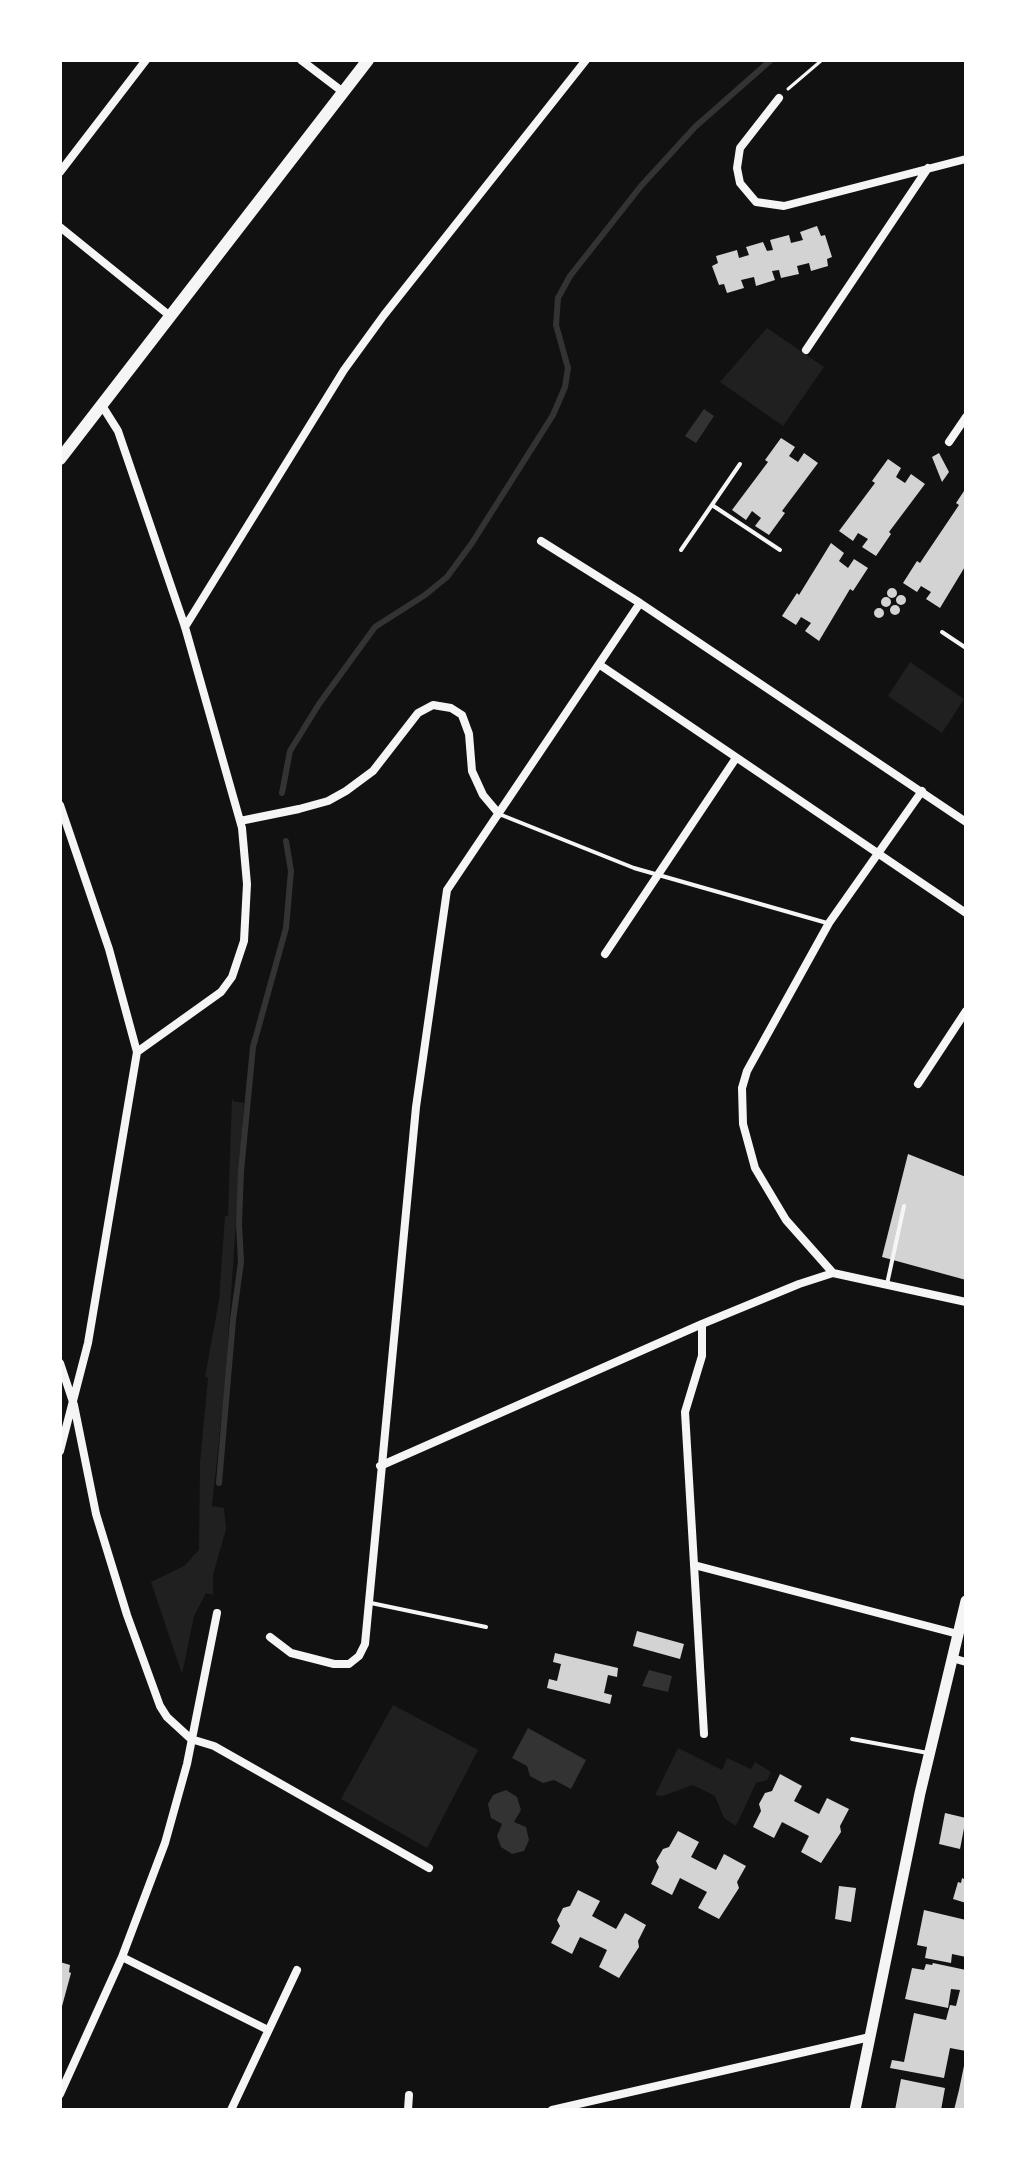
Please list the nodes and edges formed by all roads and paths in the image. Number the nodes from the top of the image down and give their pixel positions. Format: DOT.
graph roads {
  1 [pos="146,60"];
  2 [pos="301,60"];
  3 [pos="368,60"];
  4 [pos="586,60"];
  5 [pos="822,60"];
  6 [pos="343,92"];
  7 [pos="779,98"];
  8 [pos="966,159"];
  9 [pos="928,168"];
  10 [pos="60,172"];
  11 [pos="60,227"];
  12 [pos="170,316"];
  13 [pos="806,350"];
  14 [pos="101,404"];
  15 [pos="966,417"];
  16 [pos="949,442"];
  17 [pos="60,459"];
  18 [pos="740,464"];
  19 [pos="712,505"];
  20 [pos="541,541"];
  21 [pos="681,550"];
  22 [pos="780,550"];
  23 [pos="640,603"];
  24 [pos="185,627"];
  25 [pos="942,632"];
  26 [pos="966,648"];
  27 [pos="600,665"];
  28 [pos="736,758"];
  29 [pos="922,791"];
  30 [pos="60,805"];
  31 [pos="499,814"];
  32 [pos="240,821"];
  33 [pos="966,822"];
  34 [pos="877,855"];
  35 [pos="656,875"];
  36 [pos="966,913"];
  37 [pos="829,923"];
  38 [pos="605,954"];
  39 [pos="966,1011"];
  40 [pos="137,1052"];
  41 [pos="918,1084"];
  42 [pos="904,1206"];
  43 [pos="833,1273"];
  44 [pos="887,1284"];
  45 [pos="966,1302"];
  46 [pos="702,1324"];
  47 [pos="60,1363"];
  48 [pos="74,1405"];
  49 [pos="60,1451"];
  50 [pos="380,1466"];
  51 [pos="694,1565"];
  52 [pos="966,1601"];
  53 [pos="368,1603"];
  54 [pos="217,1613"];
  55 [pos="486,1627"];
  56 [pos="958,1634"];
  57 [pos="270,1637"];
  58 [pos="952,1658"];
  59 [pos="966,1662"];
  60 [pos="704,1734"];
  61 [pos="191,1739"];
  62 [pos="852,1739"];
  63 [pos="929,1753"];
  64 [pos="429,1868"];
  65 [pos="122,1957"];
  66 [pos="297,1970"];
  67 [pos="268,2030"];
  68 [pos="870,2037"];
  69 [pos="60,2094"];
  70 [pos="409,2095"];
  71 [pos="231,2110"];
  72 [pos="408,2110"];
  73 [pos="552,2110"];
  74 [pos="855,2110"];
  1 -- 10 [label="street"];
  2 -- 6 [label="street"];
  3 -- 6 [label="main road"];
  4 -- 24 [label="street"];
  5 -- 7 [label="path"];
  6 -- 12 [label="main road"];
  7 -- 9 [label="street"];
  8 -- 9 [label="street"];
  9 -- 13 [label="street"];
  11 -- 12 [label="street"];
  12 -- 14 [label="main road"];
  14 -- 17 [label="main road"];
  14 -- 24 [label="street"];
  15 -- 16 [label="street"];
  18 -- 19 [label="lane"];
  19 -- 21 [label="lane"];
  19 -- 22 [label="lane"];
  20 -- 23 [label="street"];
  23 -- 27 [label="street"];
  23 -- 29 [label="street"];
  24 -- 32 [label="street"];
  25 -- 26 [label="lane"];
  27 -- 28 [label="street"];
  27 -- 31 [label="street"];
  28 -- 34 [label="street"];
  28 -- 35 [label="street"];
  29 -- 33 [label="street"];
  29 -- 34 [label="street"];
  30 -- 40 [label="street"];
  31 -- 32 [label="street"];
  31 -- 35 [label="lane"];
  31 -- 50 [label="street"];
  32 -- 40 [label="street"];
  34 -- 36 [label="street"];
  34 -- 37 [label="street"];
  35 -- 37 [label="lane"];
  35 -- 38 [label="street"];
  37 -- 43 [label="street"];
  39 -- 41 [label="street"];
  40 -- 48 [label="street"];
  42 -- 44 [label="lane"];
  43 -- 44 [label="street"];
  43 -- 46 [label="street"];
  44 -- 45 [label="street"];
  46 -- 50 [label="street"];
  46 -- 51 [label="street"];
  47 -- 48 [label="street"];
  48 -- 49 [label="street"];
  48 -- 61 [label="street"];
  50 -- 53 [label="street"];
  51 -- 56 [label="street"];
  51 -- 60 [label="street"];
  52 -- 56 [label="street"];
  53 -- 55 [label="lane"];
  53 -- 57 [label="street"];
  54 -- 61 [label="street"];
  56 -- 58 [label="street"];
  58 -- 59 [label="street"];
  58 -- 63 [label="street"];
  61 -- 64 [label="street"];
  61 -- 65 [label="street"];
  62 -- 63 [label="lane"];
  63 -- 68 [label="street"];
  65 -- 67 [label="street"];
  65 -- 69 [label="street"];
  66 -- 67 [label="street"];
  67 -- 71 [label="street"];
  68 -- 73 [label="street"];
  68 -- 74 [label="street"];
  70 -- 72 [label="street"];
}
